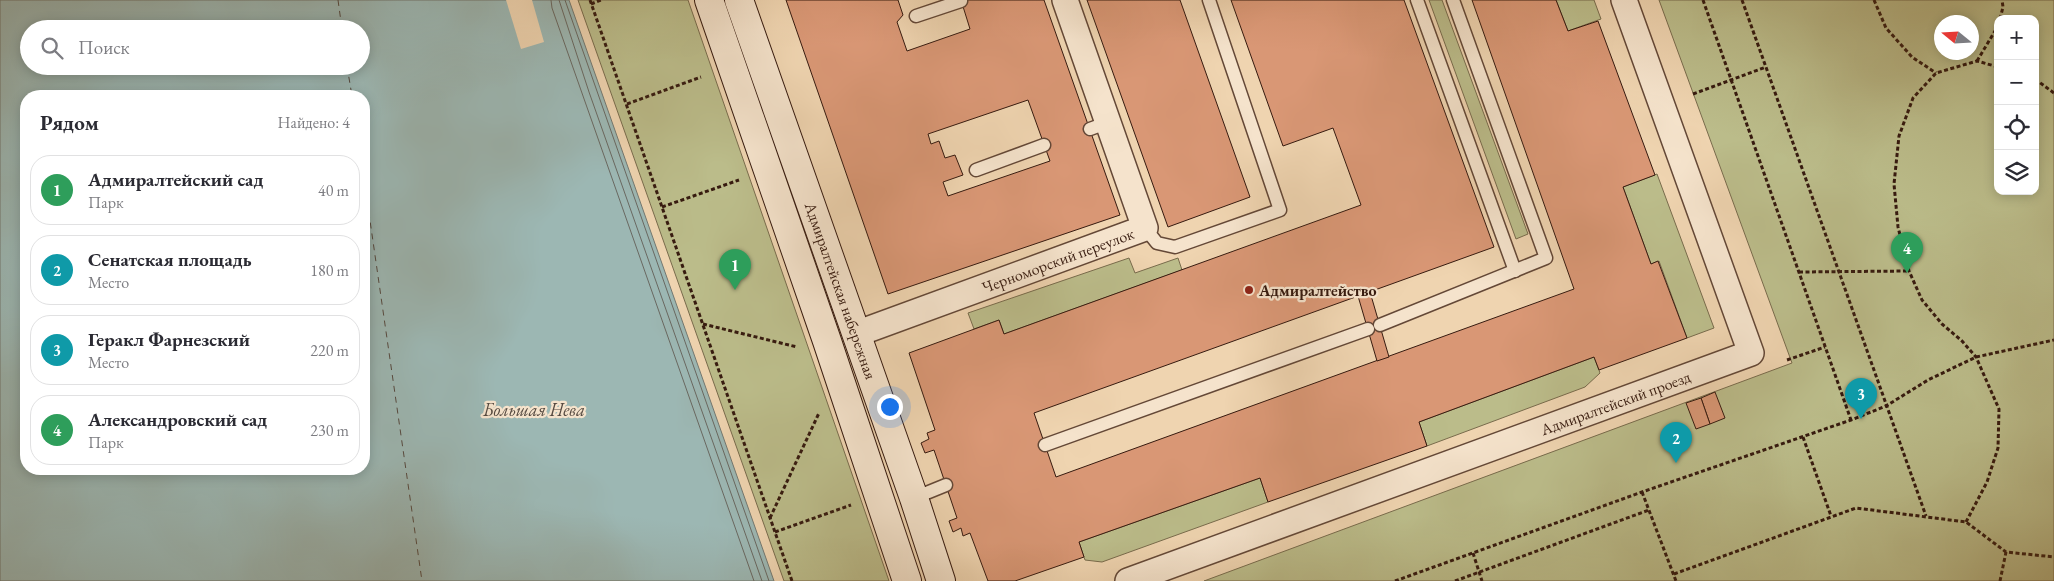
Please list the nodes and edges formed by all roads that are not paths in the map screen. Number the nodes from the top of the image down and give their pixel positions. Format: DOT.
graph roads {
  1 [pos="709,0"];
  2 [pos="739,0"];
  3 [pos="1065,0"];
  4 [pos="1209,0"];
  5 [pos="1417,0"];
  6 [pos="1453,0"];
  7 [pos="1624,0"];
  8 [pos="961,1"];
  9 [pos="916,16"];
  10 [pos="1044,145"];
  11 [pos="976,170"];
  12 [pos="1145,228"];
  13 [pos="1515,271"];
  14 [pos="856,334"];
  15 [pos="1045,445"];
  16 [pos="946,485"];
  17 [pos="914,498"];
  18 [pos="907,581"];
  19 [pos="941,581"];
  20 [pos="1128,581"];
  1 -- 18 [label="main road, Адмиралтейская набережная"];
  2 -- 14 [label="main road, Адмиралтейская набережная"];
  3 -- 12 [label="street, Черноморский переулок"];
  4 -- 12 [label="lane"];
  5 -- 13 [label="lane"];
  6 -- 13 [label="lane"];
  7 -- 20 [label="street, Адмиралтейский проезд"];
  8 -- 9 [label="lane"];
  10 -- 11 [label="lane"];
  12 -- 14 [label="street, Черноморский переулок"];
  13 -- 15 [label="lane"];
  14 -- 17 [label="main road, Адмиралтейская набережная"];
  16 -- 17 [label="lane"];
  17 -- 19 [label="main road, Адмиралтейская набережная"];
}
